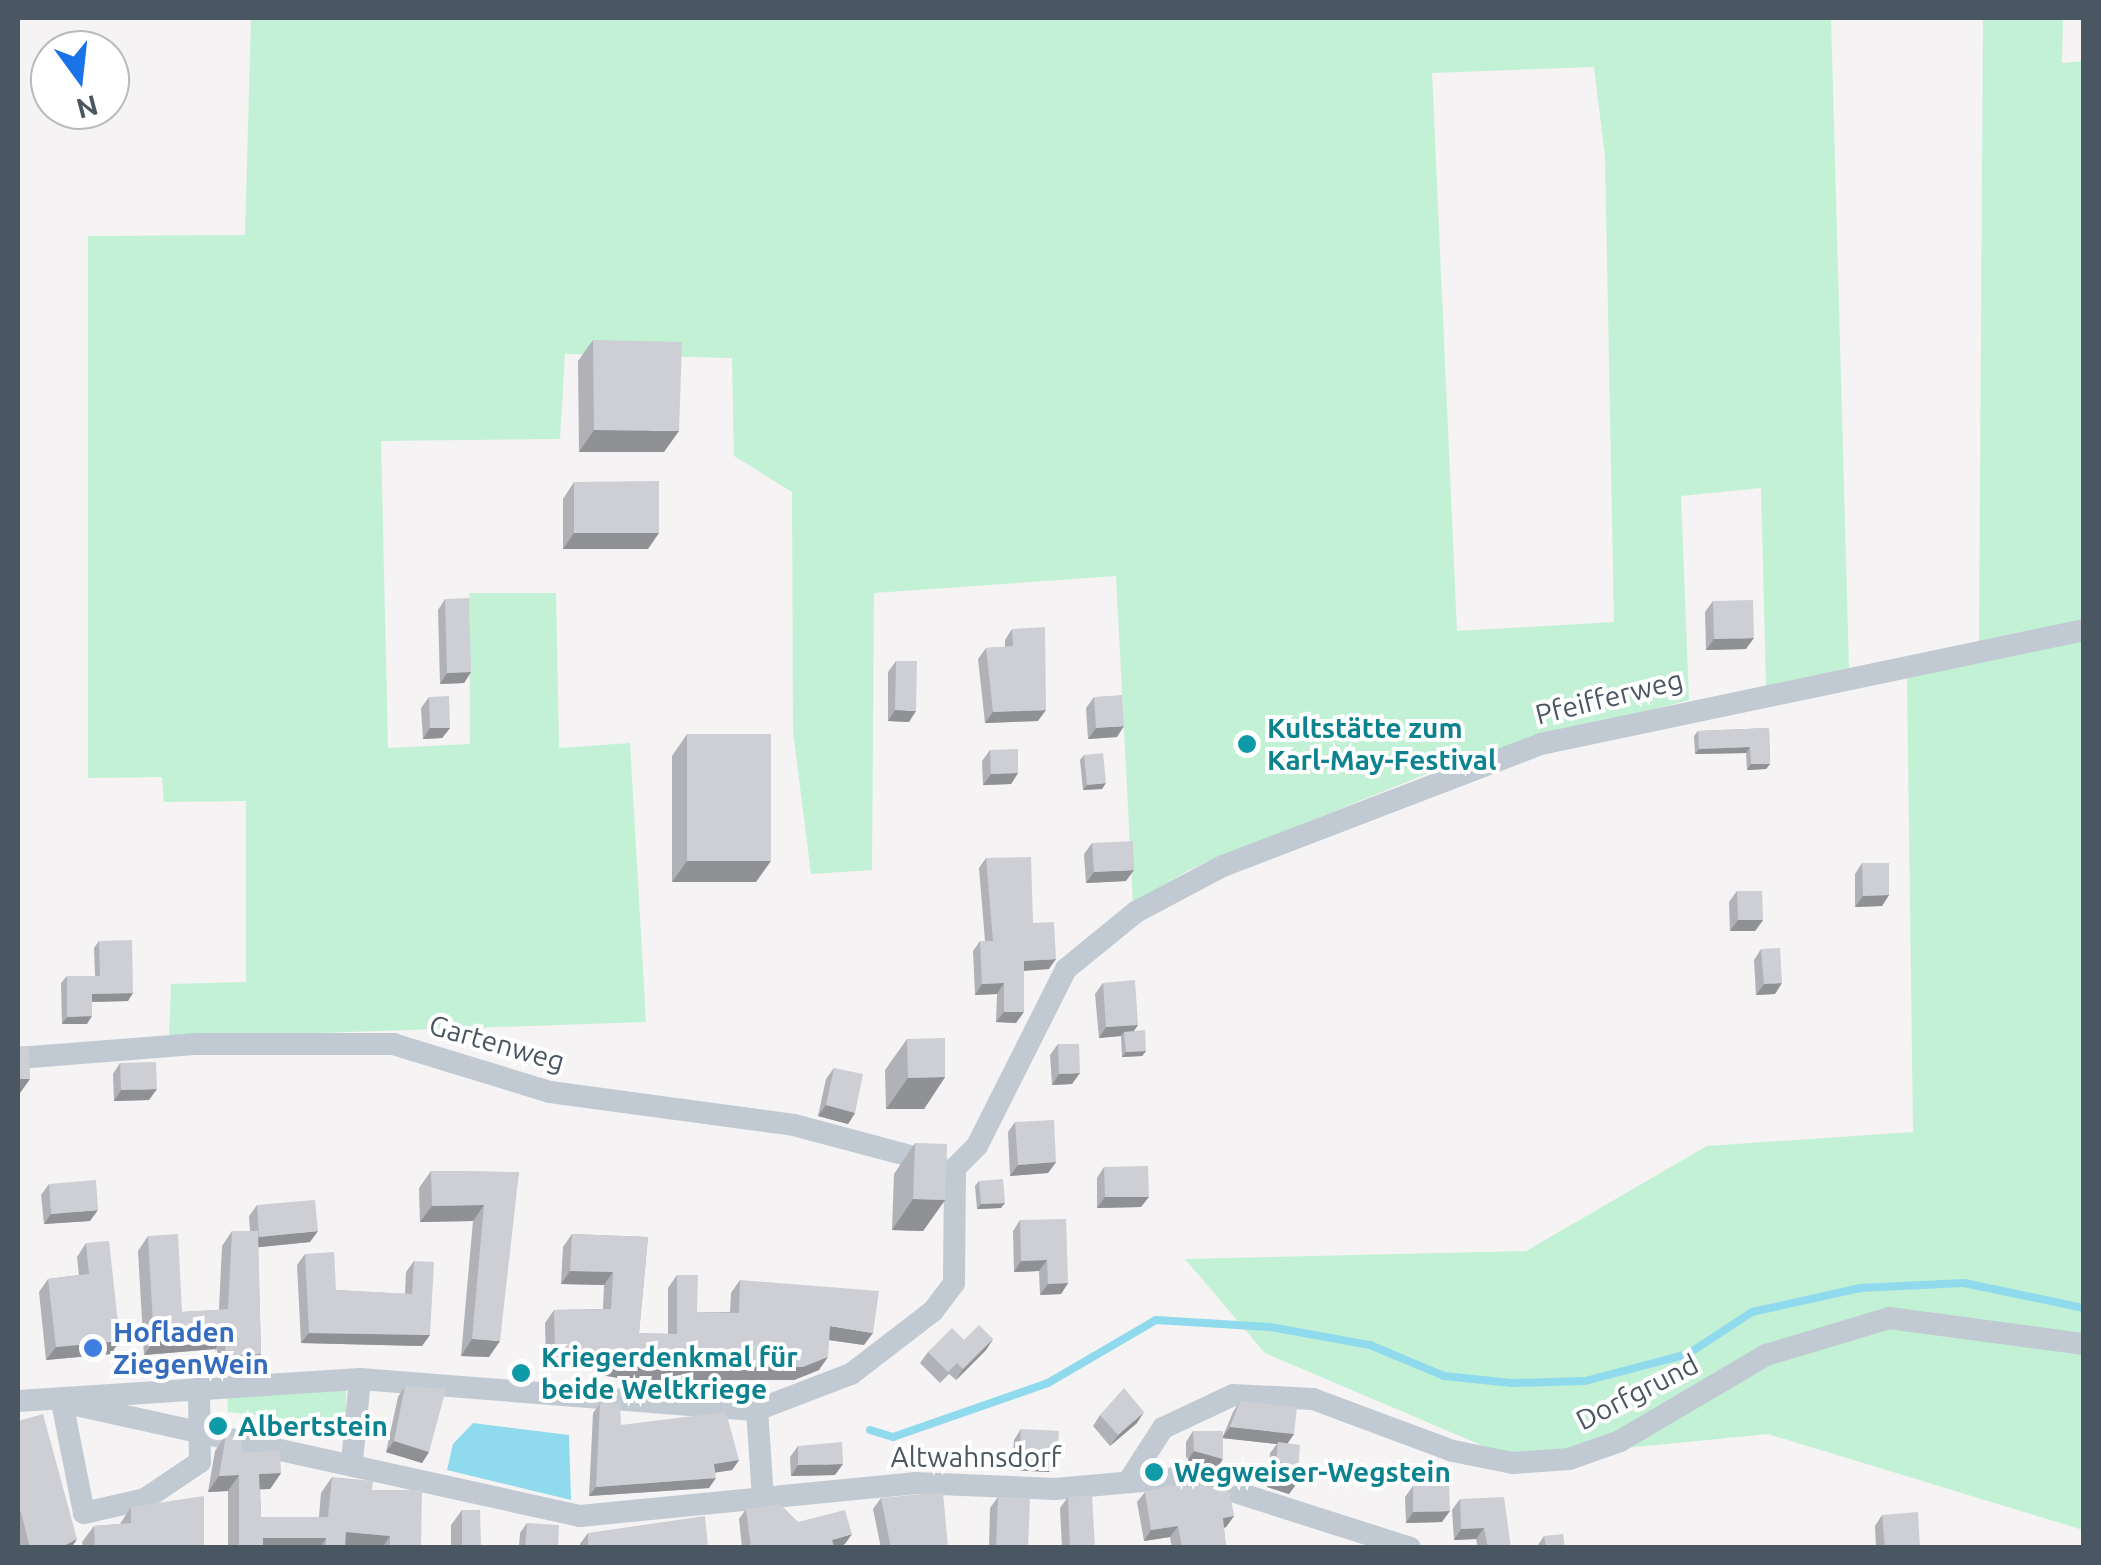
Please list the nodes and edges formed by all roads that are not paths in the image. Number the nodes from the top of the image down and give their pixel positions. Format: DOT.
graph roads {
  1 [pos="2084,630"];
  2 [pos="18,1058"];
  3 [pos="954,1168"];
  4 [pos="2084,1344"];
  5 [pos="360,1379"];
  6 [pos="198,1388"];
  7 [pos="18,1401"];
  8 [pos="62,1402"];
  9 [pos="757,1410"];
  10 [pos="198,1431"];
  11 [pos="352,1462"];
  12 [pos="1130,1479"];
  13 [pos="763,1500"];
  14 [pos="1410,1548"];
  1 -- 3 [label="street, Pfeifferweg"];
  2 -- 3 [label="street, Gartenweg"];
  3 -- 9 [label="street"];
  4 -- 12 [label="street, Dorfgrund"];
  5 -- 6 [label="street, Altwahnsdorf"];
  5 -- 9 [label="street, Altwahnsdorf"];
  5 -- 11 [label="street"];
  6 -- 8 [label="street, Altwahnsdorf"];
  6 -- 10 [label="street"];
  7 -- 8 [label="street, Altwahnsdorf"];
  8 -- 10 [label="street, Altwahnsdorf"];
  8 -- 10 [label="street"];
  9 -- 13 [label="street"];
  10 -- 11 [label="street, Altwahnsdorf"];
  11 -- 13 [label="street, Altwahnsdorf"];
  12 -- 13 [label="street, Altwahnsdorf"];
  12 -- 14 [label="street, Altwahnsdorf"];
}
